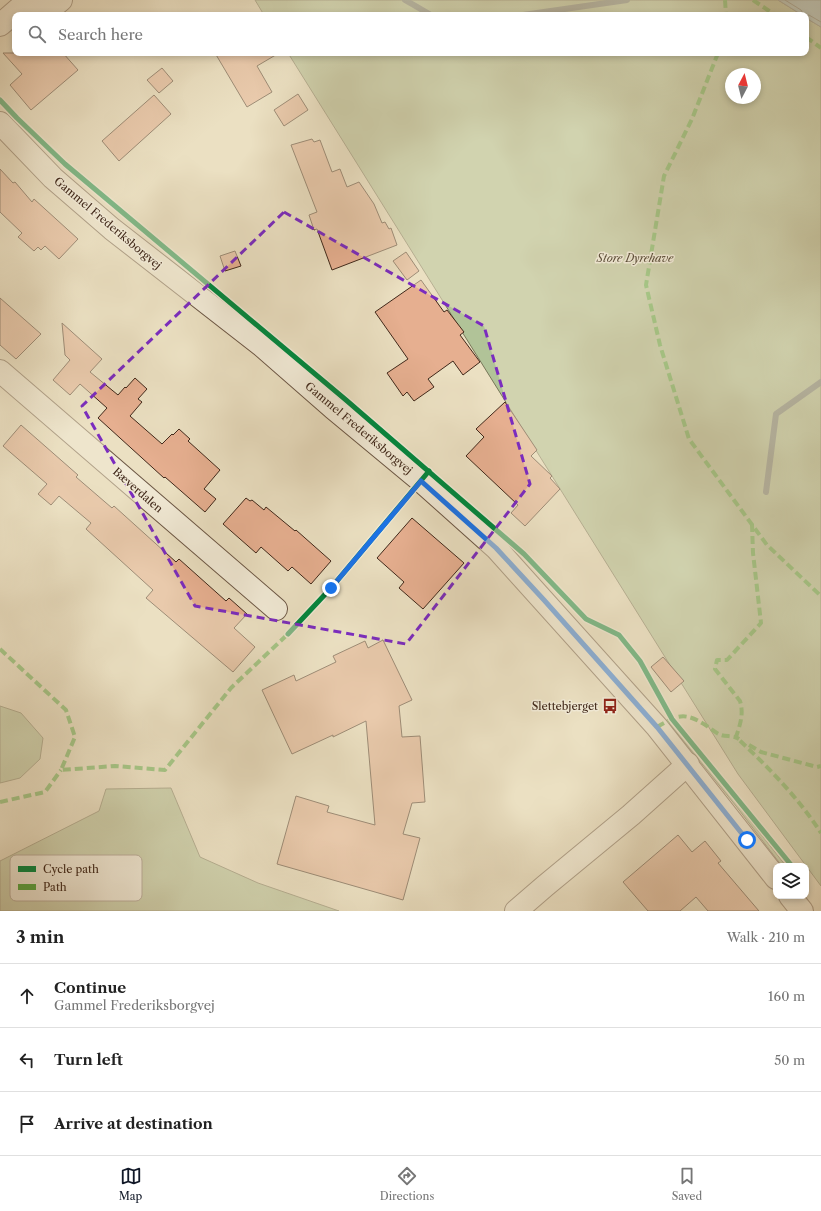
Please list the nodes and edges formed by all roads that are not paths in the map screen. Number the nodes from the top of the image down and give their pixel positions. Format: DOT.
graph roads {
  1 [pos="30,0"];
  2 [pos="60,0"];
  3 [pos="16,12"];
  4 [pos="40,12"];
  5 [pos="46,12"];
  6 [pos="12,15"];
  7 [pos="0,25"];
  8 [pos="0,123"];
  9 [pos="0,371"];
  10 [pos="276,609"];
  11 [pos="688,764"];
  12 [pos="773,874"];
  13 [pos="516,911"];
  1 -- 3 [label="street"];
  1 -- 4 [label="street"];
  2 -- 5 [label="street"];
  6 -- 7 [label="street"];
  8 -- 11 [label="street, Gammel Frederiksborgvej"];
  9 -- 10 [label="street, Bæverdalen"];
  11 -- 12 [label="street, Gammel Frederiksborgvej"];
  11 -- 13 [label="street"];
}
